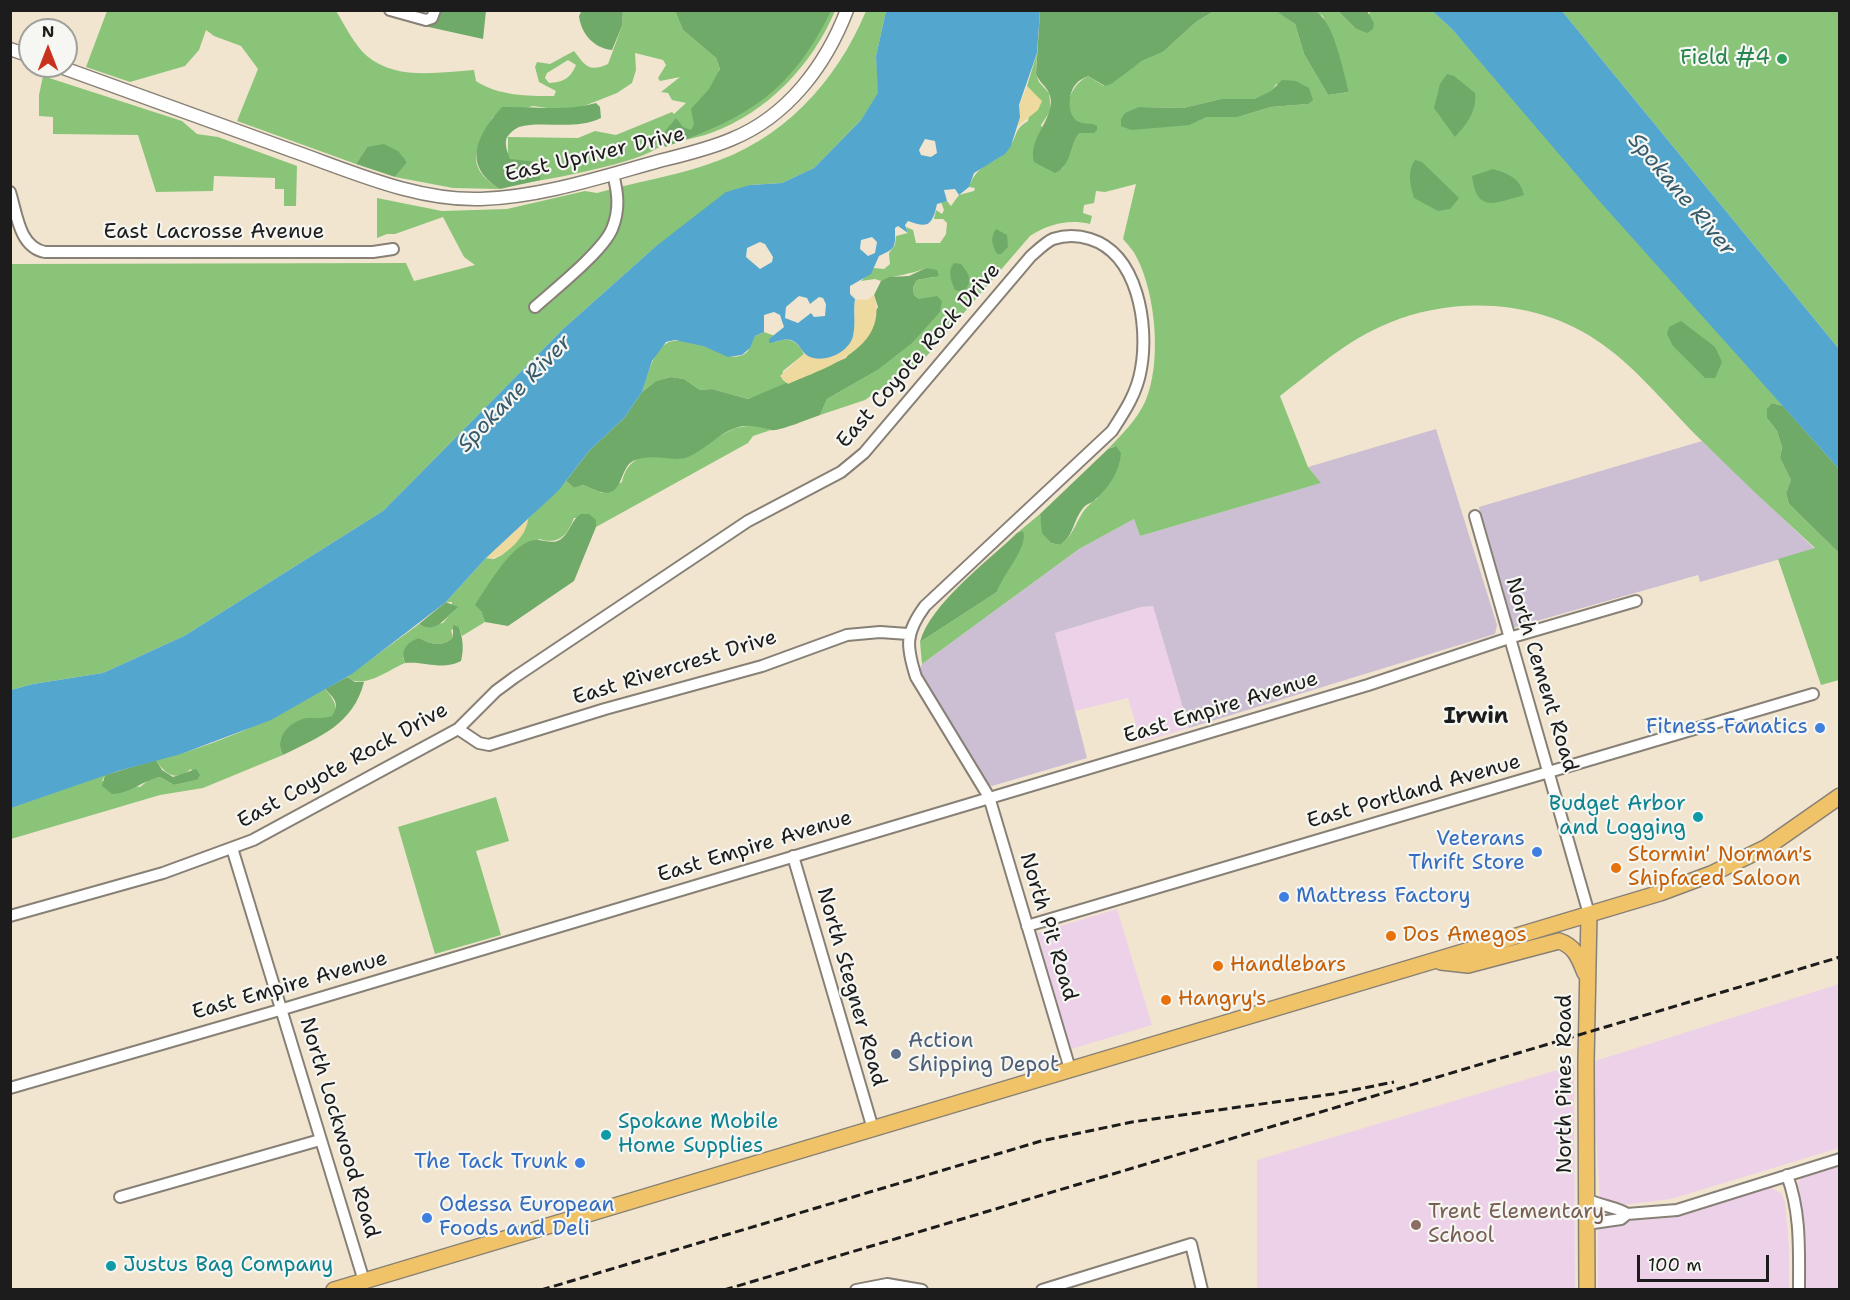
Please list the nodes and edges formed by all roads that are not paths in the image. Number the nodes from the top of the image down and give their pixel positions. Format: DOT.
graph roads {
  1 [pos="390,10"];
  2 [pos="435,10"];
  3 [pos="848,10"];
  4 [pos="78,73"];
  5 [pos="613,174"];
  6 [pos="10,192"];
  7 [pos="393,249"];
  8 [pos="535,307"];
  9 [pos="1475,516"];
  10 [pos="1636,601"];
  11 [pos="908,634"];
  12 [pos="1509,638"];
  13 [pos="1813,694"];
  14 [pos="458,729"];
  15 [pos="1550,772"];
  16 [pos="1837,796"];
  17 [pos="989,797"];
  18 [pos="232,848"];
  19 [pos="793,856"];
  20 [pos="1589,914"];
  21 [pos="10,916"];
  22 [pos="1027,926"];
  23 [pos="1432,961"];
  24 [pos="1587,977"];
  25 [pos="283,1009"];
  26 [pos="1070,1069"];
  27 [pos="10,1088"];
  28 [pos="873,1129"];
  29 [pos="320,1140"];
  30 [pos="1839,1159"];
  31 [pos="1787,1175"];
  32 [pos="120,1197"];
  33 [pos="1586,1199"];
  34 [pos="1627,1215"];
  35 [pos="1587,1224"];
  36 [pos="364,1281"];
  37 [pos="334,1290"];
  38 [pos="856,1290"];
  39 [pos="922,1290"];
  40 [pos="1042,1290"];
  41 [pos="1202,1290"];
  42 [pos="1587,1290"];
  43 [pos="1799,1290"];
  1 -- 2 [label="street"];
  3 -- 5 [label="street, East Upriver Drive"];
  4 -- 5 [label="street, East Upriver Drive"];
  5 -- 8 [label="street"];
  6 -- 7 [label="street, East Lacrosse Avenue"];
  9 -- 12 [label="street, North Cement Road"];
  10 -- 12 [label="street, East Empire Avenue"];
  11 -- 14 [label="street, East Rivercrest Drive"];
  11 -- 14 [label="street, East Coyote Rock Drive"];
  11 -- 17 [label="street"];
  12 -- 15 [label="street, North Cement Road"];
  12 -- 17 [label="street, East Empire Avenue"];
  13 -- 15 [label="street, East Portland Avenue"];
  14 -- 18 [label="street, East Coyote Rock Drive"];
  15 -- 20 [label="street, North Cement Road"];
  15 -- 22 [label="street, East Portland Avenue"];
  16 -- 20 [label="main road"];
  17 -- 19 [label="street, East Empire Avenue"];
  17 -- 22 [label="street, North Pit Road"];
  18 -- 21 [label="street, East Coyote Rock Drive"];
  18 -- 25 [label="street, North Lockwood Road"];
  19 -- 25 [label="street, East Empire Avenue"];
  19 -- 28 [label="street, North Stegner Road"];
  20 -- 23 [label="main road"];
  20 -- 24 [label="main road, North Pines Road"];
  22 -- 26 [label="street, North Pit Road"];
  23 -- 24 [label="main road"];
  23 -- 26 [label="main road"];
  24 -- 33 [label="main road, North Pines Road"];
  25 -- 27 [label="street, East Empire Avenue"];
  25 -- 29 [label="street, North Lockwood Road"];
  26 -- 28 [label="main road"];
  28 -- 36 [label="main road"];
  29 -- 32 [label="street"];
  29 -- 36 [label="street, North Lockwood Road"];
  30 -- 31 [label="street"];
  31 -- 34 [label="street"];
  31 -- 43 [label="street"];
  33 -- 34 [label="street"];
  33 -- 35 [label="main road, North Pines Road"];
  34 -- 35 [label="street"];
  35 -- 42 [label="main road, North Pines Road"];
  36 -- 37 [label="main road"];
  38 -- 39 [label="street"];
  40 -- 41 [label="street"];
}
